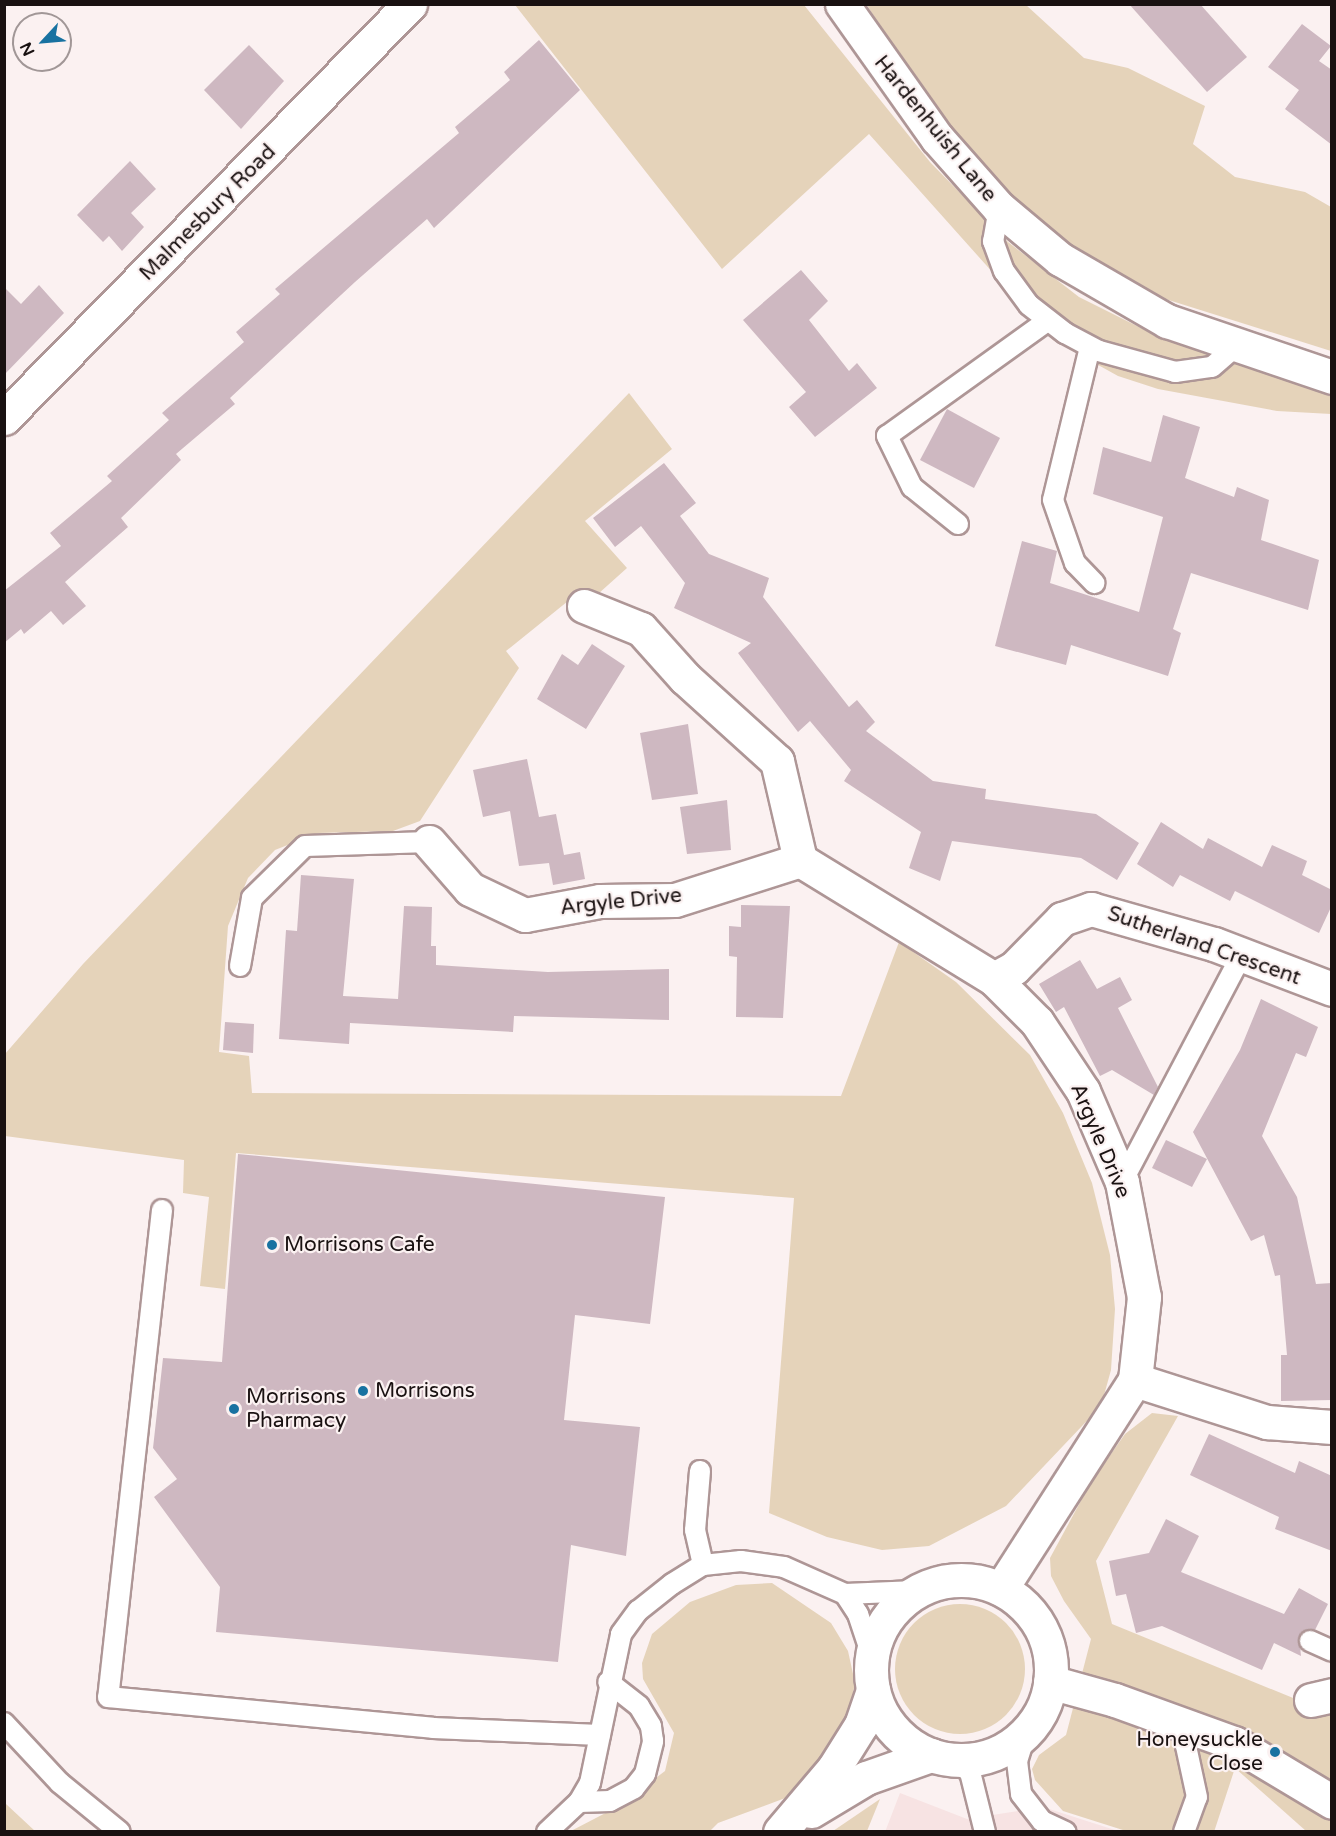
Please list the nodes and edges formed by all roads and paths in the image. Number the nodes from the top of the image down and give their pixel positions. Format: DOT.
graph roads {
  1 [pos="410,4"];
  2 [pos="842,4"];
  3 [pos="999,208"];
  4 [pos="1047,321"];
  5 [pos="1090,347"];
  6 [pos="1234,347"];
  7 [pos="1332,377"];
  8 [pos="4,418"];
  9 [pos="958,524"];
  10 [pos="1094,583"];
  11 [pos="584,606"];
  12 [pos="429,842"];
  13 [pos="800,860"];
  14 [pos="1242,954"];
  15 [pos="240,966"];
  16 [pos="994,979"];
  17 [pos="1332,988"];
  18 [pos="1122,1182"];
  19 [pos="162,1210"];
  20 [pos="1135,1380"];
  21 [pos="1332,1427"];
  22 [pos="700,1471"];
  23 [pos="703,1565"];
  24 [pos="1001,1589"];
  25 [pos="916,1591"];
  26 [pos="845,1594"];
  27 [pos="1310,1641"];
  28 [pos="1332,1651"];
  29 [pos="872,1656"];
  30 [pos="608,1682"];
  31 [pos="1050,1682"];
  32 [pos="873,1690"];
  33 [pos="4,1723"];
  34 [pos="1190,1725"];
  35 [pos="1026,1732"];
  36 [pos="600,1735"];
  37 [pos="943,1757"];
  38 [pos="579,1802"];
  39 [pos="1332,1802"];
  40 [pos="120,1832"];
  41 [pos="547,1832"];
  42 [pos="780,1832"];
  43 [pos="786,1832"];
  44 [pos="985,1832"];
  45 [pos="1066,1832"];
  46 [pos="1184,1832"];
  1 -- 8 [label="street, Malmesbury Road"];
  2 -- 3 [label="street, Hardenhuish Lane"];
  3 -- 4 [label="lane"];
  3 -- 6 [label="street, Hardenhuish Lane"];
  4 -- 5 [label="lane"];
  4 -- 9 [label="lane"];
  5 -- 6 [label="lane"];
  5 -- 10 [label="lane"];
  6 -- 7 [label="street, Hardenhuish Lane"];
  11 -- 13 [label="street"];
  12 -- 13 [label="street, Argyle Drive"];
  12 -- 15 [label="lane"];
  13 -- 16 [label="street, Argyle Drive"];
  14 -- 16 [label="street, Sutherland Crescent"];
  14 -- 17 [label="street, Sutherland Crescent"];
  14 -- 18 [label="lane"];
  16 -- 18 [label="street, Argyle Drive"];
  18 -- 20 [label="street, Argyle Drive"];
  19 -- 36 [label="lane"];
  20 -- 21 [label="street"];
  20 -- 24 [label="street, Argyle Drive"];
  22 -- 23 [label="lane"];
  23 -- 26 [label="lane"];
  23 -- 30 [label="lane"];
  24 -- 25 [label="street"];
  24 -- 31 [label="street"];
  25 -- 26 [label="lane"];
  25 -- 29 [label="street"];
  26 -- 29 [label="lane"];
  27 -- 28 [label="lane"];
  29 -- 32 [label="street"];
  30 -- 36 [label="lane"];
  30 -- 38 [label="lane"];
  31 -- 34 [label="street"];
  31 -- 35 [label="street"];
  32 -- 37 [label="street"];
  32 -- 42 [label="street"];
  33 -- 40 [label="lane"];
  34 -- 39 [label="street"];
  34 -- 46 [label="lane"];
  35 -- 37 [label="street"];
  35 -- 45 [label="lane"];
  36 -- 38 [label="lane"];
  37 -- 43 [label="street"];
  37 -- 44 [label="lane"];
  38 -- 41 [label="lane"];
}
